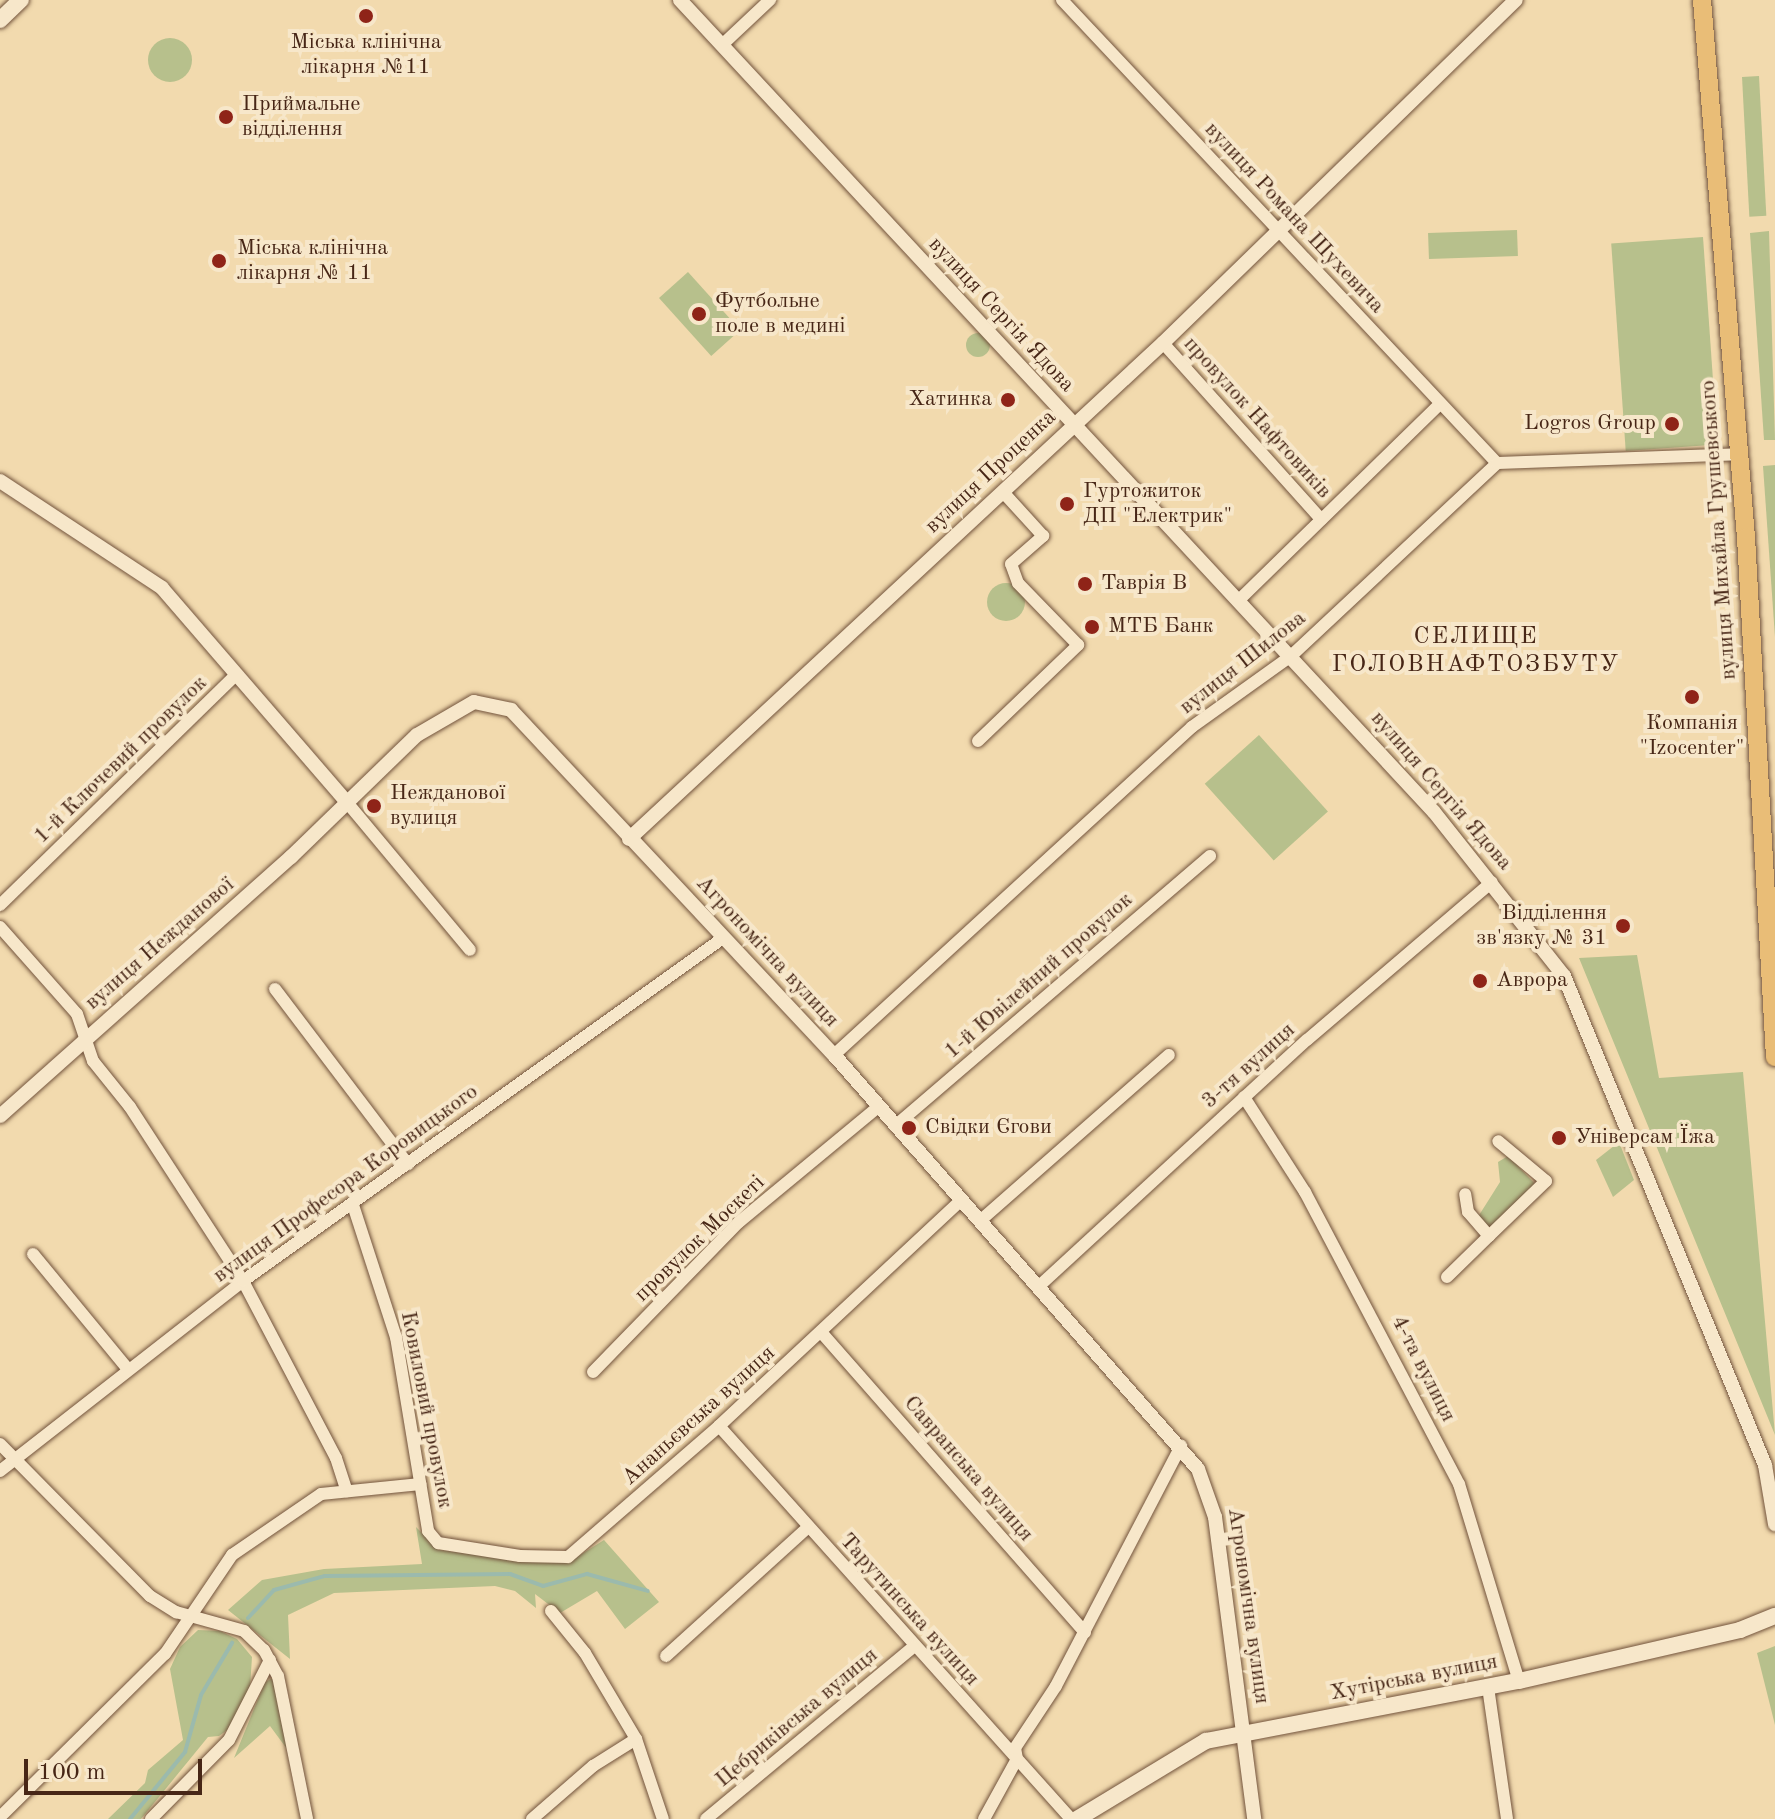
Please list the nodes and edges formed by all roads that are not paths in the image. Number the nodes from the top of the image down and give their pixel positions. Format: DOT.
graph roads {
  1 [pos="21,0"];
  2 [pos="680,0"];
  3 [pos="770,0"];
  4 [pos="1062,0"];
  5 [pos="1516,0"];
  6 [pos="1702,0"];
  7 [pos="2,15"];
  8 [pos="722,45"];
  9 [pos="1280,232"];
  10 [pos="1163,343"];
  11 [pos="1440,404"];
  12 [pos="1073,426"];
  13 [pos="1739,454"];
  14 [pos="1497,463"];
  15 [pos="0,481"];
  16 [pos="1003,492"];
  17 [pos="1321,519"];
  18 [pos="1239,600"];
  19 [pos="1291,656"];
  20 [pos="235,676"];
  21 [pos="978,741"];
  22 [pos="345,800"];
  23 [pos="629,839"];
  24 [pos="1210,856"];
  25 [pos="1492,882"];
  26 [pos="0,905"];
  27 [pos="0,927"];
  28 [pos="723,938"];
  29 [pos="470,950"];
  30 [pos="275,989"];
  31 [pos="86,1038"];
  32 [pos="834,1055"];
  33 [pos="1169,1055"];
  34 [pos="1775,1057"];
  35 [pos="1244,1097"];
  36 [pos="877,1108"];
  37 [pos="0,1116"];
  38 [pos="895,1126"];
  39 [pos="1498,1141"];
  40 [pos="408,1164"];
  41 [pos="1465,1194"];
  42 [pos="960,1201"];
  43 [pos="353,1205"];
  44 [pos="981,1220"];
  45 [pos="1489,1236"];
  46 [pos="33,1254"];
  47 [pos="1447,1277"];
  48 [pos="243,1281"];
  49 [pos="1038,1287"];
  50 [pos="821,1332"];
  51 [pos="127,1368"];
  52 [pos="593,1372"];
  53 [pos="719,1426"];
  54 [pos="0,1444"];
  55 [pos="1181,1446"];
  56 [pos="13,1457"];
  57 [pos="0,1471"];
  58 [pos="421,1484"];
  59 [pos="347,1491"];
  60 [pos="1775,1524"];
  61 [pos="807,1528"];
  62 [pos="428,1531"];
  63 [pos="551,1611"];
  64 [pos="1775,1616"];
  65 [pos="191,1617"];
  66 [pos="1085,1632"];
  67 [pos="913,1647"];
  68 [pos="666,1656"];
  69 [pos="270,1660"];
  70 [pos="1519,1681"];
  71 [pos="1488,1687"];
  72 [pos="1242,1733"];
  73 [pos="636,1739"];
  74 [pos="1017,1759"];
  75 [pos="0,1817"];
  76 [pos="151,1819"];
  77 [pos="307,1819"];
  78 [pos="532,1819"];
  79 [pos="663,1819"];
  80 [pos="706,1819"];
  81 [pos="984,1819"];
  82 [pos="1074,1819"];
  83 [pos="1254,1819"];
  84 [pos="1507,1819"];
  1 -- 7 [label="main road"];
  2 -- 8 [label="street, вулиця Сергія Ядова"];
  3 -- 8 [label="street"];
  4 -- 9 [label="street, вулиця Романа Шухевича"];
  5 -- 9 [label="street, вулиця Проценка"];
  6 -- 13 [label="main road, вулиця Михайла Грушевського"];
  8 -- 12 [label="street, вулиця Сергія Ядова"];
  9 -- 10 [label="street, вулиця Проценка"];
  9 -- 11 [label="street, вулиця Романа Шухевича"];
  10 -- 12 [label="street, вулиця Проценка"];
  10 -- 17 [label="street, провулок Нафтовиків"];
  11 -- 14 [label="street, вулиця Романа Шухевича"];
  11 -- 17 [label="street, провулок Нафтовиків"];
  12 -- 16 [label="street, вулиця Проценка"];
  12 -- 18 [label="street, вулиця Сергія Ядова"];
  13 -- 14 [label="street"];
  13 -- 34 [label="main road, вулиця Михайла Грушевського"];
  14 -- 19 [label="street, вулиця Шилова"];
  15 -- 20 [label="street"];
  16 -- 21 [label="street"];
  16 -- 23 [label="street, вулиця Проценка"];
  17 -- 18 [label="street, провулок Нафтовиків"];
  18 -- 19 [label="street, вулиця Сергія Ядова"];
  19 -- 25 [label="street, вулиця Сергія Ядова"];
  19 -- 32 [label="street, вулиця Шилова"];
  20 -- 22 [label="street"];
  20 -- 26 [label="street, 1-й Ключевий провулок"];
  22 -- 23 [label="street, Агрономічна вулиця"];
  22 -- 29 [label="street"];
  22 -- 31 [label="street, вулиця Нежданової"];
  23 -- 28 [label="street, Агрономічна вулиця"];
  24 -- 38 [label="street, 1-й Ювілейний провулок"];
  25 -- 35 [label="street, 3-тя вулиця"];
  25 -- 60 [label="street, вулиця Сергія Ядова"];
  27 -- 31 [label="street"];
  28 -- 32 [label="street, Агрономічна вулиця"];
  28 -- 40 [label="street, вулиця Професора Коровицького"];
  30 -- 40 [label="street"];
  31 -- 37 [label="street, вулиця Нежданової"];
  31 -- 48 [label="street"];
  32 -- 36 [label="street, Агрономічна вулиця"];
  33 -- 44 [label="street"];
  35 -- 49 [label="street, 3-тя вулиця"];
  35 -- 70 [label="street, 4-та вулиця"];
  36 -- 38 [label="street, Агрономічна вулиця"];
  36 -- 52 [label="street, провулок Москеті"];
  38 -- 42 [label="street, Агрономічна вулиця"];
  39 -- 45 [label="street"];
  40 -- 43 [label="street, вулиця Професора Коровицького"];
  41 -- 45 [label="street"];
  42 -- 44 [label="street, Агрономічна вулиця"];
  42 -- 50 [label="street, Ананьєвська вулиця"];
  43 -- 48 [label="street, вулиця Професора Коровицького"];
  43 -- 58 [label="street, Ковиловий провулок"];
  44 -- 49 [label="street, Агрономічна вулиця"];
  45 -- 47 [label="street"];
  46 -- 51 [label="street"];
  48 -- 51 [label="street, вулиця Професора Коровицького"];
  48 -- 59 [label="street"];
  49 -- 55 [label="street, Агрономічна вулиця"];
  50 -- 53 [label="street, Ананьєвська вулиця"];
  50 -- 66 [label="street, Савранська вулиця"];
  51 -- 56 [label="street, вулиця Професора Коровицького"];
  53 -- 61 [label="street, Тарутинська вулиця"];
  53 -- 62 [label="street, Ананьєвська вулиця"];
  54 -- 56 [label="street"];
  55 -- 66 [label="street"];
  55 -- 72 [label="street, Агрономічна вулиця"];
  56 -- 57 [label="street, вулиця Професора Коровицького"];
  56 -- 65 [label="street"];
  58 -- 59 [label="street"];
  58 -- 62 [label="street, Ковиловий провулок"];
  59 -- 65 [label="street"];
  61 -- 67 [label="street, Тарутинська вулиця"];
  61 -- 68 [label="street"];
  63 -- 73 [label="street"];
  64 -- 70 [label="main road, Хутірська вулиця"];
  65 -- 69 [label="street"];
  65 -- 75 [label="street"];
  66 -- 74 [label="street"];
  67 -- 74 [label="street, Тарутинська вулиця"];
  67 -- 80 [label="street, Цебриківська вулиця"];
  69 -- 76 [label="street"];
  69 -- 77 [label="street"];
  70 -- 71 [label="main road, Хутірська вулиця"];
  71 -- 72 [label="main road, Хутірська вулиця"];
  71 -- 84 [label="street"];
  72 -- 82 [label="main road, Хутірська вулиця"];
  72 -- 83 [label="street, Агрономічна вулиця"];
  73 -- 78 [label="street"];
  73 -- 79 [label="street"];
  74 -- 81 [label="street"];
  74 -- 82 [label="street, Тарутинська вулиця"];
}
